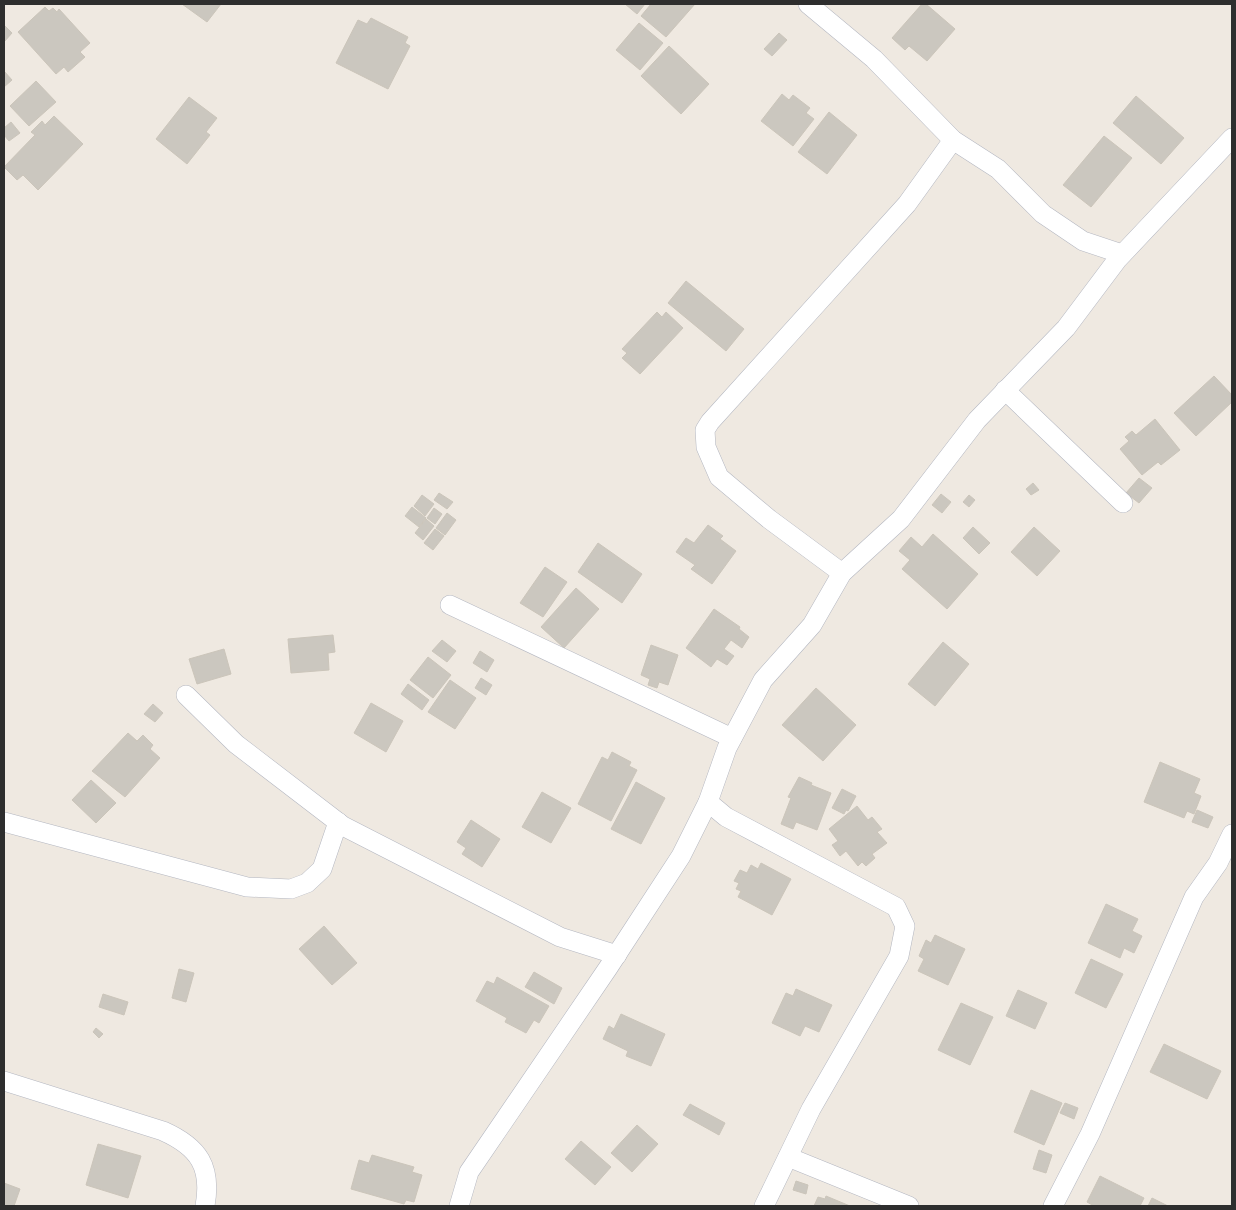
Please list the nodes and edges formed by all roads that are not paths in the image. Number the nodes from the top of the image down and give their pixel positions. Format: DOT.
graph roads {
  1 [pos="808,4"];
  2 [pos="1232,138"];
  3 [pos="953,140"];
  4 [pos="1122,254"];
  5 [pos="1006,390"];
  6 [pos="1123,503"];
  7 [pos="842,573"];
  8 [pos="450,606"];
  9 [pos="186,695"];
  10 [pos="732,738"];
  11 [pos="708,802"];
  12 [pos="4,822"];
  13 [pos="338,822"];
  14 [pos="1232,834"];
  15 [pos="617,955"];
  16 [pos="4,1081"];
  17 [pos="788,1157"];
  18 [pos="205,1206"];
  19 [pos="459,1206"];
  20 [pos="764,1206"];
  21 [pos="909,1206"];
  22 [pos="1053,1206"];
  1 -- 3 [label="street"];
  2 -- 4 [label="street"];
  3 -- 4 [label="street"];
  3 -- 7 [label="street"];
  4 -- 5 [label="street"];
  5 -- 6 [label="street"];
  5 -- 7 [label="street"];
  7 -- 10 [label="street"];
  8 -- 10 [label="street"];
  9 -- 13 [label="street"];
  10 -- 11 [label="street"];
  11 -- 15 [label="street"];
  11 -- 17 [label="street"];
  12 -- 13 [label="street"];
  13 -- 15 [label="street"];
  14 -- 22 [label="street"];
  15 -- 19 [label="street"];
  16 -- 18 [label="street"];
  17 -- 20 [label="street"];
  17 -- 21 [label="street"];
}
